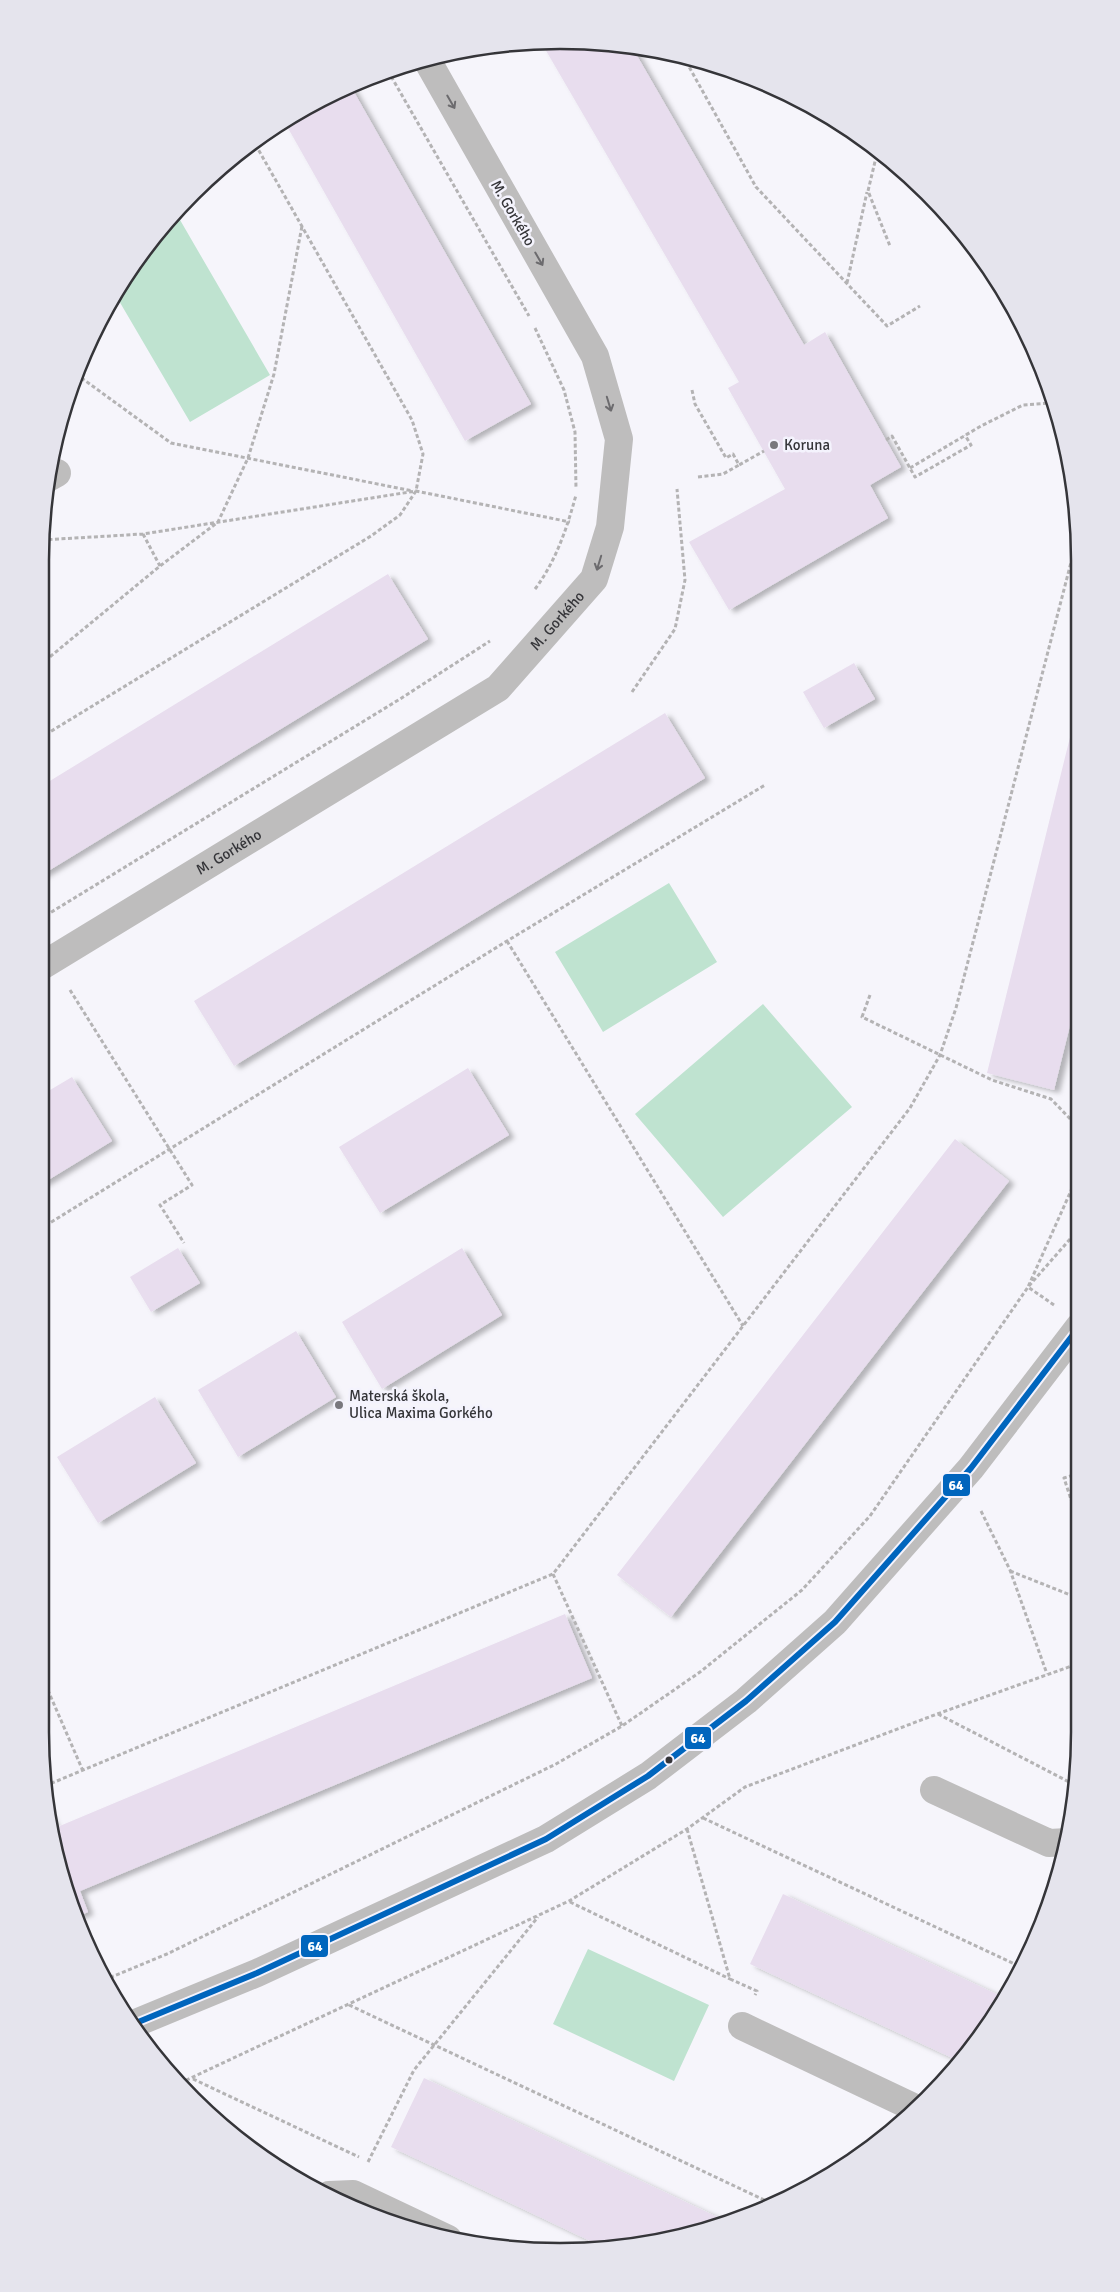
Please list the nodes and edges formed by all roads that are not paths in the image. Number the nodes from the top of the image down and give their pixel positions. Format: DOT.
graph roads {
  1 [pos="429,66"];
  2 [pos="49,962"];
  3 [pos="1071,1336"];
  4 [pos="934,1790"];
  5 [pos="1059,1842"];
  6 [pos="139,2022"];
  7 [pos="742,2026"];
  8 [pos="909,2105"];
  1 -- 2 [label="street, M. Gorkého, one-way"];
  3 -- 6 [label="street"];
  4 -- 5 [label="street"];
  7 -- 8 [label="street"];
}
